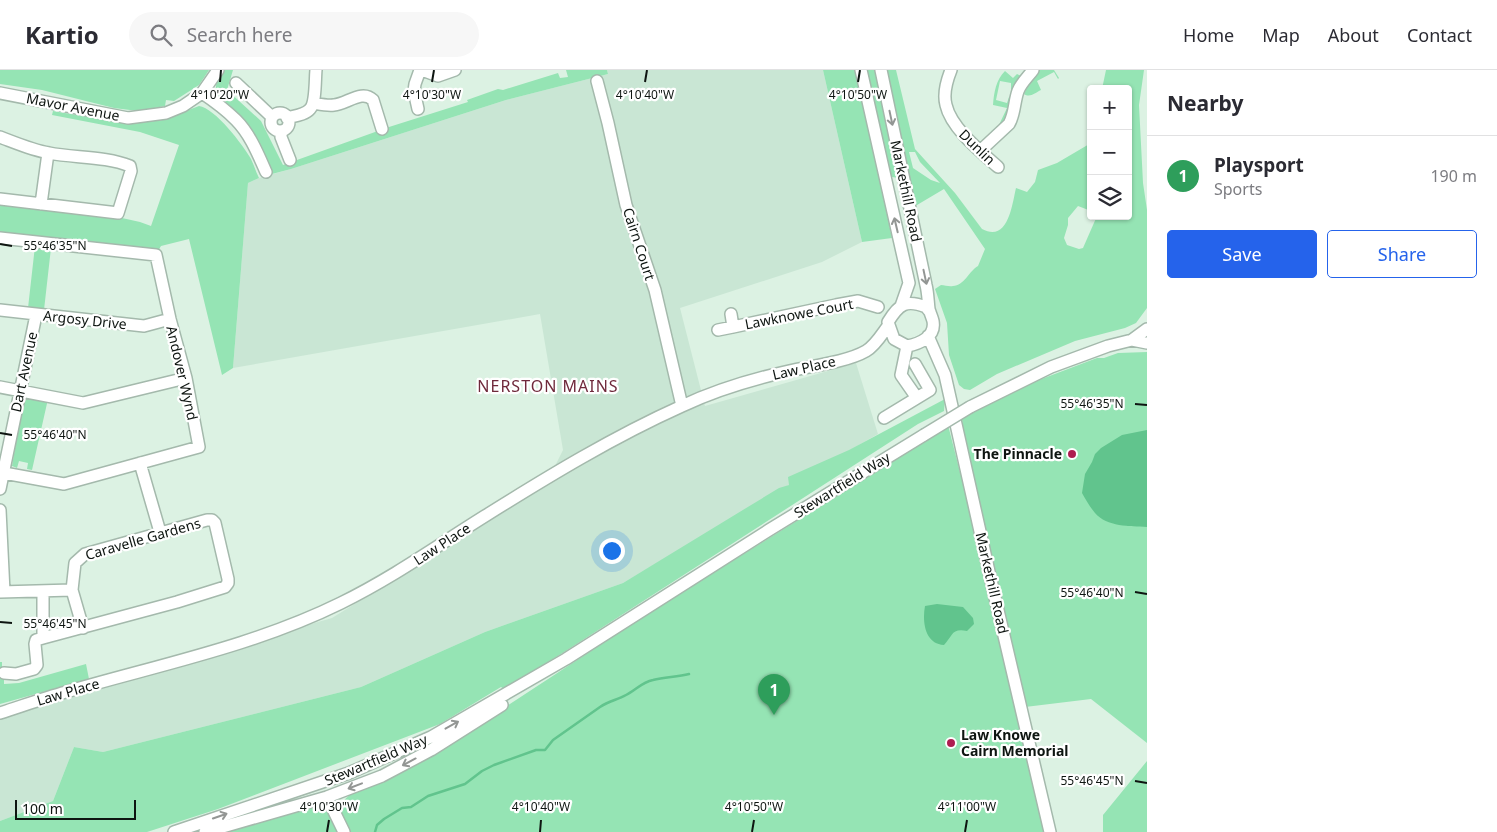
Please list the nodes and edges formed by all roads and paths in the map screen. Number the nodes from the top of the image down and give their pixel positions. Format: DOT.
graph roads {
  1 [pos="218,70"];
  2 [pos="316,70"];
  3 [pos="421,70"];
  4 [pos="455,70"];
  5 [pos="861,70"];
  6 [pos="881,70"];
  7 [pos="951,70"];
  8 [pos="1033,70"];
  9 [pos="597,81"];
  10 [pos="236,83"];
  11 [pos="0,93"];
  12 [pos="202,93"];
  13 [pos="313,103"];
  14 [pos="418,109"];
  15 [pos="272,117"];
  16 [pos="287,118"];
  17 [pos="382,130"];
  18 [pos="281,131"];
  19 [pos="0,138"];
  20 [pos="980,151"];
  21 [pos="48,153"];
  22 [pos="290,160"];
  23 [pos="998,167"];
  24 [pos="266,172"];
  25 [pos="0,199"];
  26 [pos="41,204"];
  27 [pos="0,238"];
  28 [pos="917,240"];
  29 [pos="900,244"];
  30 [pos="878,308"];
  31 [pos="899,308"];
  32 [pos="0,310"];
  33 [pos="930,312"];
  34 [pos="730,314"];
  35 [pos="36,315"];
  36 [pos="170,319"];
  37 [pos="888,324"];
  38 [pos="733,327"];
  39 [pos="1147,329"];
  40 [pos="718,330"];
  41 [pos="928,336"];
  42 [pos="1132,340"];
  43 [pos="1147,343"];
  44 [pos="902,344"];
  45 [pos="871,348"];
  46 [pos="915,364"];
  47 [pos="186,378"];
  48 [pos="0,387"];
  49 [pos="19,391"];
  50 [pos="917,398"];
  51 [pos="682,406"];
  52 [pos="884,418"];
  53 [pos="140,463"];
  54 [pos="4,473"];
  55 [pos="0,489"];
  56 [pos="0,510"];
  57 [pos="160,532"];
  58 [pos="1,540"];
  59 [pos="72,590"];
  60 [pos="43,591"];
  61 [pos="2,592"];
  62 [pos="83,628"];
  63 [pos="43,638"];
  64 [pos="566,659"];
  65 [pos="4,673"];
  66 [pos="0,712"];
  67 [pos="327,797"];
  68 [pos="174,832"];
  69 [pos="205,832"];
  70 [pos="344,832"];
  71 [pos="1050,832"];
  1 -- 12 [label="street, Mavor Avenue"];
  2 -- 13 [label="street"];
  3 -- 4 [label="street"];
  3 -- 14 [label="street"];
  29 -- 5 [label="street, Markethill Road, one-way"];
  6 -- 28 [label="street, Markethill Road, one-way"];
  7 -- 20 [label="street, Dunlin"];
  8 -- 20 [label="street"];
  9 -- 51 [label="street, Cairn Court"];
  10 -- 15 [label="street"];
  11 -- 12 [label="street, Mavor Avenue"];
  12 -- 24 [label="street"];
  13 -- 16 [label="street"];
  13 -- 17 [label="street"];
  15 -- 16 [label="street"];
  15 -- 18 [label="street"];
  16 -- 18 [label="street"];
  18 -- 22 [label="street"];
  19 -- 21 [label="street"];
  20 -- 23 [label="street, Dunlin"];
  21 -- 26 [label="street"];
  21 -- 26 [label="street"];
  25 -- 26 [label="street"];
  27 -- 36 [label="street, Andover Wynd"];
  28 -- 29 [label="street"];
  28 -- 33 [label="street, Markethill Road, one-way"];
  29 -- 31 [label="street, Markethill Road"];
  30 -- 31 [label="street, Lawknowe Court"];
  30 -- 37 [label="street"];
  30 -- 38 [label="street, Lawknowe Court"];
  31 -- 33 [label="street"];
  31 -- 37 [label="street"];
  32 -- 35 [label="street, Argosy Drive"];
  33 -- 41 [label="street"];
  34 -- 38 [label="street, Lawknowe Court"];
  35 -- 36 [label="street, Argosy Drive"];
  35 -- 49 [label="street, Dart Avenue"];
  36 -- 47 [label="street, Andover Wynd"];
  37 -- 44 [label="street"];
  37 -- 45 [label="street"];
  38 -- 40 [label="street"];
  39 -- 42 [label="street, Stewartfield Way"];
  41 -- 44 [label="street"];
  41 -- 71 [label="street, Markethill Road"];
  42 -- 43 [label="street, Stewartfield Way"];
  42 -- 64 [label="street, Stewartfield Way, bridge"];
  44 -- 45 [label="street, Law Place"];
  44 -- 50 [label="street"];
  45 -- 51 [label="street, Law Place"];
  46 -- 50 [label="street"];
  47 -- 49 [label="street"];
  47 -- 53 [label="street, Andover Wynd"];
  48 -- 49 [label="street"];
  49 -- 54 [label="street, Dart Avenue"];
  50 -- 52 [label="street"];
  51 -- 66 [label="street, Law Place"];
  53 -- 54 [label="street, Andover Wynd"];
  53 -- 57 [label="street"];
  54 -- 55 [label="street, Dart Avenue"];
  56 -- 58 [label="street"];
  57 -- 59 [label="street, Caravelle Gardens"];
  57 -- 62 [label="street, Caravelle Gardens"];
  58 -- 61 [label="street"];
  59 -- 60 [label="street"];
  59 -- 62 [label="street, Caravelle Gardens"];
  60 -- 61 [label="street"];
  60 -- 63 [label="street"];
  62 -- 63 [label="street"];
  63 -- 65 [label="street"];
  64 -- 67 [label="street, Stewartfield Way, one-way"];
  68 -- 64 [label="street, Stewartfield Way, one-way"];
  67 -- 69 [label="street, Stewartfield Way"];
  67 -- 70 [label="street"];
}
